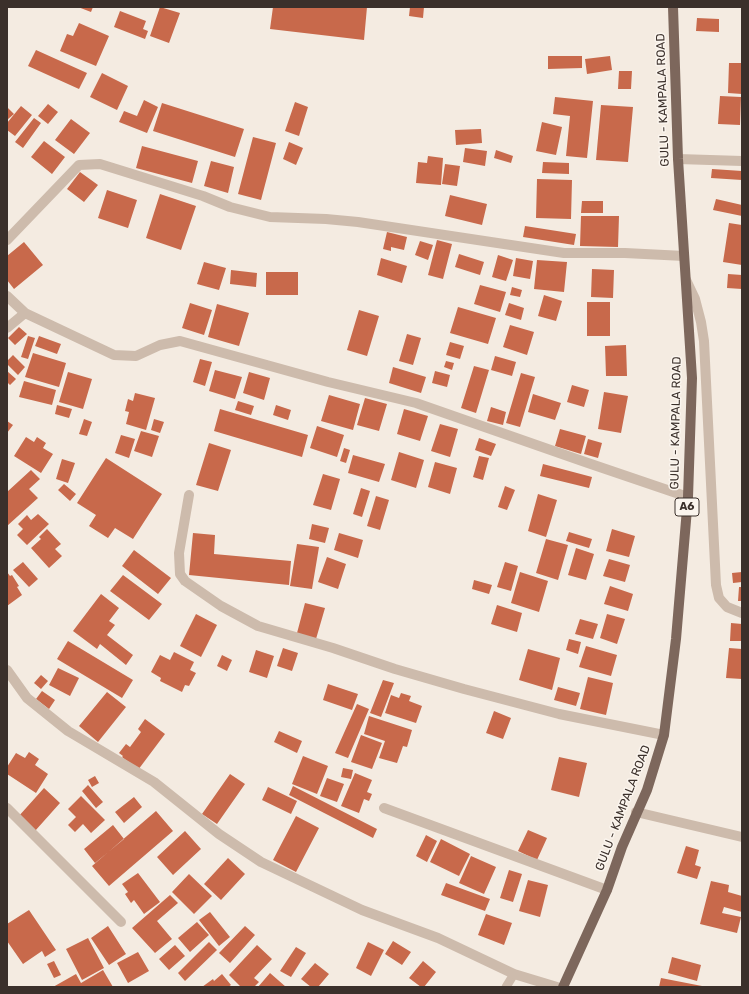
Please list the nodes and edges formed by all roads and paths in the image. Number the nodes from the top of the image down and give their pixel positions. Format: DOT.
graph roads {
  1 [pos="673,7"];
  2 [pos="678,158"];
  3 [pos="742,161"];
  4 [pos="7,240"];
  5 [pos="684,256"];
  6 [pos="685,278"];
  7 [pos="7,296"];
  8 [pos="25,313"];
  9 [pos="7,328"];
  10 [pos="189,495"];
  11 [pos="688,497"];
  12 [pos="742,613"];
  13 [pos="7,670"];
  14 [pos="664,735"];
  15 [pos="7,808"];
  16 [pos="384,808"];
  17 [pos="636,812"];
  18 [pos="742,838"];
  19 [pos="607,890"];
  20 [pos="121,922"];
  21 [pos="514,974"];
  22 [pos="506,987"];
  23 [pos="557,987"];
  24 [pos="563,987"];
  1 -- 2 [label="main road, GULU - KAMPALA ROAD / A6"];
  2 -- 3 [label="street"];
  2 -- 5 [label="main road, GULU - KAMPALA ROAD / A6"];
  4 -- 5 [label="street"];
  5 -- 6 [label="main road, GULU - KAMPALA ROAD / A6"];
  6 -- 11 [label="main road, GULU - KAMPALA ROAD / A6"];
  6 -- 12 [label="street"];
  7 -- 8 [label="street"];
  8 -- 9 [label="street"];
  8 -- 11 [label="street"];
  10 -- 14 [label="street"];
  11 -- 14 [label="main road, GULU - KAMPALA ROAD / A6"];
  13 -- 21 [label="street"];
  14 -- 17 [label="main road, GULU - KAMPALA ROAD / A6"];
  15 -- 20 [label="street"];
  16 -- 19 [label="street"];
  17 -- 18 [label="street"];
  17 -- 19 [label="main road, GULU - KAMPALA ROAD / A6"];
  19 -- 24 [label="main road, GULU - KAMPALA ROAD / A6"];
  21 -- 22 [label="lane"];
  21 -- 23 [label="street"];
}
